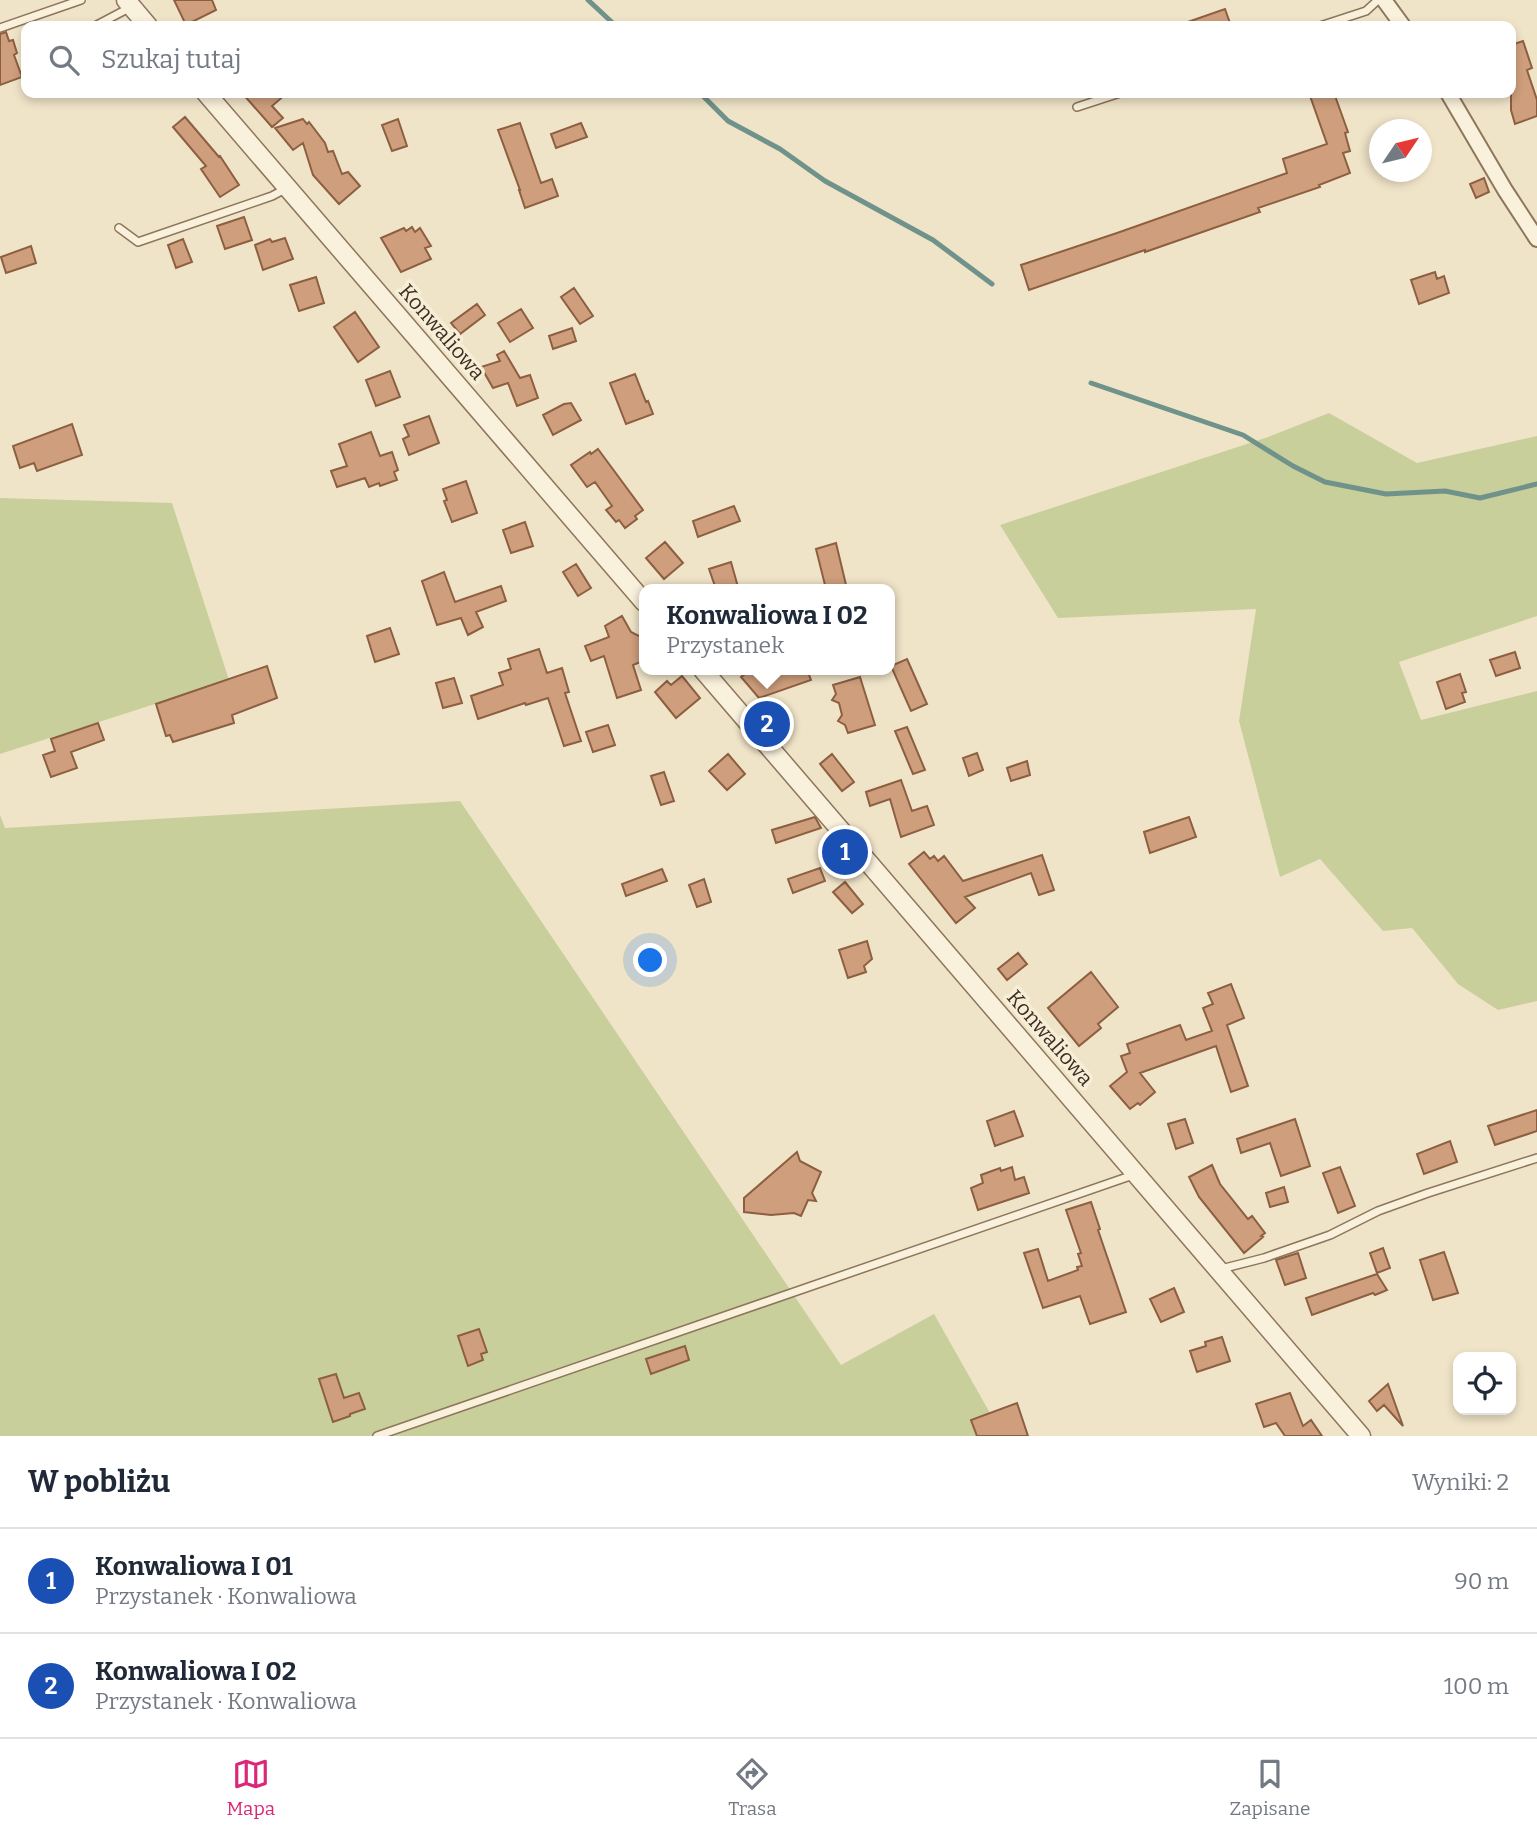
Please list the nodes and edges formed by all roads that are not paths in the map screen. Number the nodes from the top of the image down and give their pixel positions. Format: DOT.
graph roads {
  1 [pos="80,0"];
  2 [pos="1378,0"];
  3 [pos="1384,0"];
  4 [pos="129,4"];
  5 [pos="103,21"];
  6 [pos="144,21"];
  7 [pos="1335,21"];
  8 [pos="1399,21"];
  9 [pos="0,28"];
  10 [pos="209,98"];
  11 [pos="1105,98"];
  12 [pos="1451,98"];
  13 [pos="1077,107"];
  14 [pos="287,187"];
  15 [pos="120,228"];
  16 [pos="1537,239"];
  17 [pos="639,595"];
  18 [pos="707,675"];
  19 [pos="1537,1158"];
  20 [pos="1136,1174"];
  21 [pos="1219,1270"];
  22 [pos="377,1436"];
  23 [pos="1361,1436"];
  1 -- 9 [label="lane"];
  2 -- 7 [label="lane"];
  3 -- 8 [label="street"];
  4 -- 5 [label="lane"];
  4 -- 6 [label="street"];
  10 -- 14 [label="street, Konwaliowa"];
  11 -- 13 [label="lane"];
  12 -- 16 [label="street"];
  14 -- 15 [label="lane"];
  14 -- 17 [label="street, Konwaliowa"];
  18 -- 20 [label="street, Konwaliowa"];
  19 -- 21 [label="lane"];
  20 -- 21 [label="street, Konwaliowa"];
  20 -- 22 [label="lane"];
  21 -- 23 [label="street, Konwaliowa"];
}
